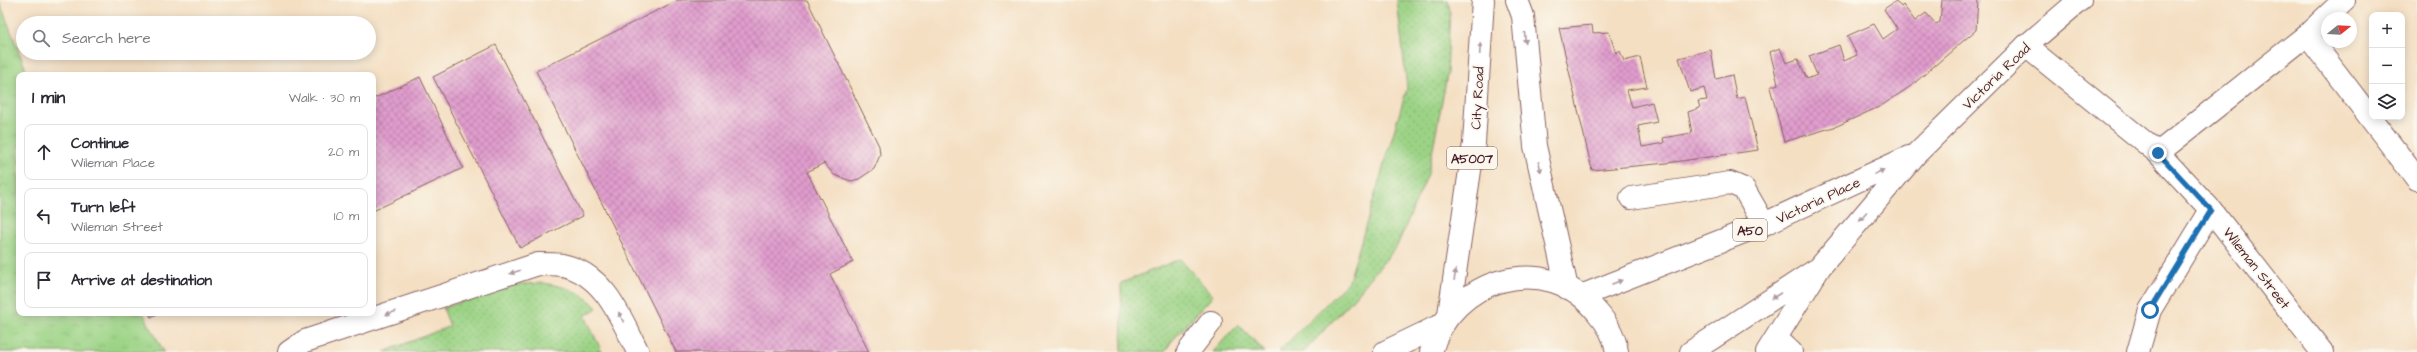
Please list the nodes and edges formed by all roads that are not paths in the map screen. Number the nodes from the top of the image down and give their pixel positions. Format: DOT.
graph roads {
  1 [pos="1483,0"];
  2 [pos="1517,0"];
  3 [pos="2080,0"];
  4 [pos="2344,0"];
  5 [pos="2307,35"];
  6 [pos="2026,46"];
  7 [pos="2158,153"];
  8 [pos="1916,154"];
  9 [pos="2417,179"];
  10 [pos="1632,198"];
  11 [pos="2211,210"];
  12 [pos="1764,224"];
  13 [pos="1820,267"];
  14 [pos="1574,292"];
  15 [pos="1445,319"];
  16 [pos="1211,322"];
  17 [pos="1778,348"];
  18 [pos="288,352"];
  19 [pos="638,352"];
  20 [pos="1188,352"];
  21 [pos="1385,352"];
  22 [pos="1431,352"];
  23 [pos="1618,352"];
  24 [pos="1691,352"];
  25 [pos="2138,352"];
  26 [pos="2322,352"];
  15 -- 1 [label="main road, City Road / A5007, one-way"];
  2 -- 14 [label="main road, one-way"];
  3 -- 6 [label="main road, Victoria Road / A50"];
  4 -- 5 [label="main road"];
  5 -- 7 [label="main road"];
  5 -- 9 [label="main road"];
  6 -- 7 [label="main road, Wileman Street"];
  6 -- 8 [label="main road, Victoria Road / A50"];
  7 -- 11 [label="main road, Wileman Street"];
  12 -- 8 [label="main road, Victoria Place / A50, one-way"];
  8 -- 13 [label="main road, Victoria Place / A50, one-way"];
  10 -- 12 [label="main road"];
  11 -- 25 [label="main road"];
  11 -- 26 [label="main road, Wileman Street"];
  14 -- 12 [label="main road, Victoria Place / A50, one-way"];
  13 -- 17 [label="main road, Victoria Place / A50"];
  13 -- 24 [label="main road, Victoria Place / A50, one-way"];
  14 -- 15 [label="main road"];
  14 -- 23 [label="main road"];
  15 -- 21 [label="main road"];
  15 -- 22 [label="main road, City Road"];
  16 -- 20 [label="main road"];
  19 -- 18 [label="main road, one-way"];
}
